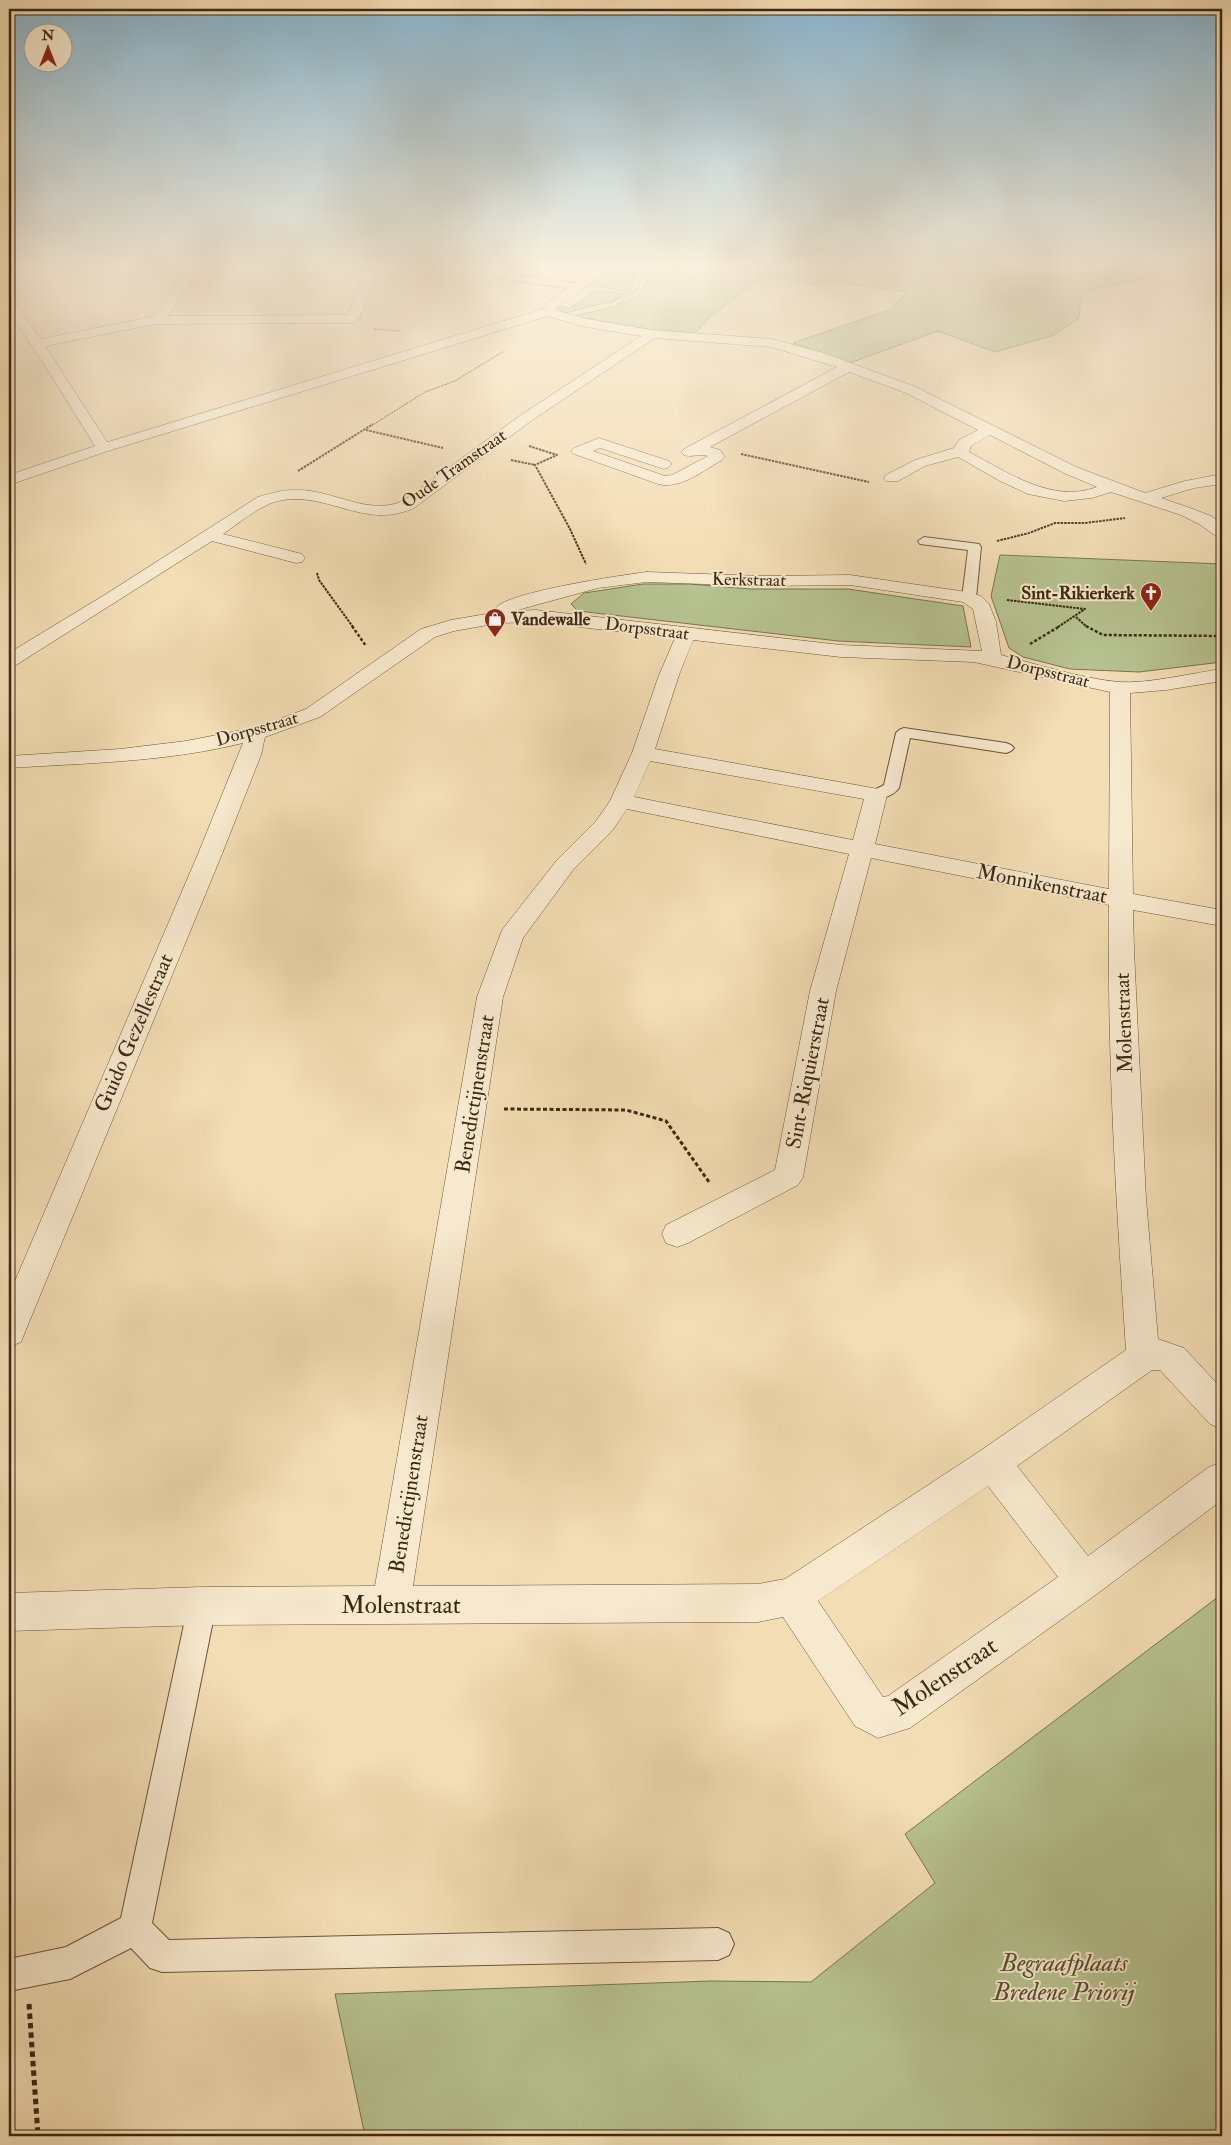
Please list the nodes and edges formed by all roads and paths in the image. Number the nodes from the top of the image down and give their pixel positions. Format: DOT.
graph roads {
  1 [pos="51,366"];
  2 [pos="383,366"];
  3 [pos="479,366"];
  4 [pos="605,366"];
  5 [pos="847,367"];
  6 [pos="366,430"];
  7 [pos="989,430"];
  8 [pos="503,435"];
  9 [pos="103,448"];
  10 [pos="698,448"];
  11 [pos="961,451"];
  12 [pos="475,456"];
  13 [pos="664,464"];
  14 [pos="643,475"];
  15 [pos="892,478"];
  16 [pos="1222,479"];
  17 [pos="9,480"];
  18 [pos="1109,486"];
  19 [pos="276,496"];
  20 [pos="1148,497"];
  21 [pos="1130,518"];
  22 [pos="1222,532"];
  23 [pos="209,535"];
  24 [pos="924,541"];
  25 [pos="975,546"];
  26 [pos="296,558"];
  27 [pos="597,583"];
  28 [pos="969,598"];
  29 [pos="1076,617"];
  30 [pos="466,623"];
  31 [pos="686,633"];
  32 [pos="1222,636"];
  33 [pos="992,658"];
  34 [pos="388,660"];
  35 [pos="9,661"];
  36 [pos="1222,675"];
  37 [pos="1120,688"];
  38 [pos="256,733"];
  39 [pos="1006,748"];
  40 [pos="643,753"];
  41 [pos="9,762"];
  42 [pos="876,795"];
  43 [pos="620,801"];
  44 [pos="862,849"];
  45 [pos="1123,899"];
  46 [pos="1222,918"];
  47 [pos="473,1108"];
  48 [pos="727,1207"];
  49 [pos="677,1234"];
  50 [pos="9,1332"];
  51 [pos="1143,1357"];
  52 [pos="1222,1413"];
  53 [pos="992,1463"];
  54 [pos="1222,1479"];
  55 [pos="1084,1581"];
  56 [pos="792,1596"];
  57 [pos="391,1605"];
  58 [pos="202,1606"];
  59 [pos="9,1612"];
  60 [pos="135,1928"];
  61 [pos="718,1944"];
  62 [pos="18,1973"];
  63 [pos="38,2136"];
  1 -- 9 [label="street"];
  2 -- 9 [label="street"];
  3 -- 6 [label="path"];
  4 -- 8 [label="street, Oude Tramstraat"];
  5 -- 7 [label="street"];
  5 -- 10 [label="street"];
  6 -- 12 [label="path"];
  6 -- 19 [label="path"];
  7 -- 11 [label="street"];
  7 -- 18 [label="street"];
  8 -- 12 [label="street, Oude Tramstraat"];
  8 -- 27 [label="path"];
  9 -- 17 [label="street"];
  10 -- 13 [label="street"];
  10 -- 14 [label="street"];
  10 -- 15 [label="path"];
  11 -- 15 [label="street"];
  11 -- 18 [label="street"];
  12 -- 19 [label="street, Oude Tramstraat"];
  13 -- 14 [label="street"];
  13 -- 14 [label="street"];
  16 -- 20 [label="street"];
  18 -- 20 [label="street"];
  19 -- 23 [label="street, Oude Tramstraat"];
  20 -- 22 [label="street"];
  21 -- 25 [label="path"];
  23 -- 26 [label="street"];
  23 -- 35 [label="street, Oude Tramstraat"];
  24 -- 25 [label="lane"];
  25 -- 28 [label="lane"];
  26 -- 34 [label="path"];
  27 -- 28 [label="street, Kerkstraat"];
  27 -- 30 [label="street, Kerkstraat"];
  28 -- 29 [label="path"];
  28 -- 33 [label="street"];
  29 -- 32 [label="path"];
  29 -- 33 [label="path"];
  30 -- 31 [label="street, Dorpsstraat"];
  30 -- 34 [label="street, Dorpsstraat"];
  31 -- 33 [label="street, Dorpsstraat"];
  31 -- 40 [label="street, Benedictijnenstraat"];
  33 -- 37 [label="street, Dorpsstraat"];
  34 -- 38 [label="street, Dorpsstraat"];
  36 -- 37 [label="street, Dorpsstraat"];
  37 -- 45 [label="street, Molenstraat"];
  38 -- 41 [label="street, Dorpsstraat"];
  38 -- 50 [label="street, Guido Gezellestraat"];
  39 -- 42 [label="lane"];
  40 -- 42 [label="street"];
  40 -- 43 [label="street, Benedictijnenstraat"];
  42 -- 44 [label="street"];
  43 -- 44 [label="street, Monnikenstraat"];
  43 -- 47 [label="street, Benedictijnenstraat"];
  44 -- 45 [label="street, Monnikenstraat"];
  44 -- 48 [label="street, Sint-Riquierstraat"];
  45 -- 46 [label="street, Monnikenstraat"];
  45 -- 51 [label="street, Molenstraat"];
  47 -- 48 [label="path"];
  47 -- 57 [label="street, Benedictijnenstraat"];
  48 -- 49 [label="street, Sint-Riquierstraat"];
  51 -- 52 [label="street"];
  51 -- 53 [label="street, Molenstraat"];
  53 -- 55 [label="street"];
  53 -- 56 [label="street, Molenstraat"];
  54 -- 55 [label="street, Molenstraat"];
  55 -- 56 [label="street, Molenstraat"];
  56 -- 57 [label="street, Molenstraat"];
  57 -- 58 [label="street, Molenstraat"];
  58 -- 59 [label="street, Molenstraat"];
  58 -- 60 [label="lane"];
  60 -- 61 [label="lane"];
  60 -- 62 [label="lane"];
  62 -- 63 [label="path"];
}
